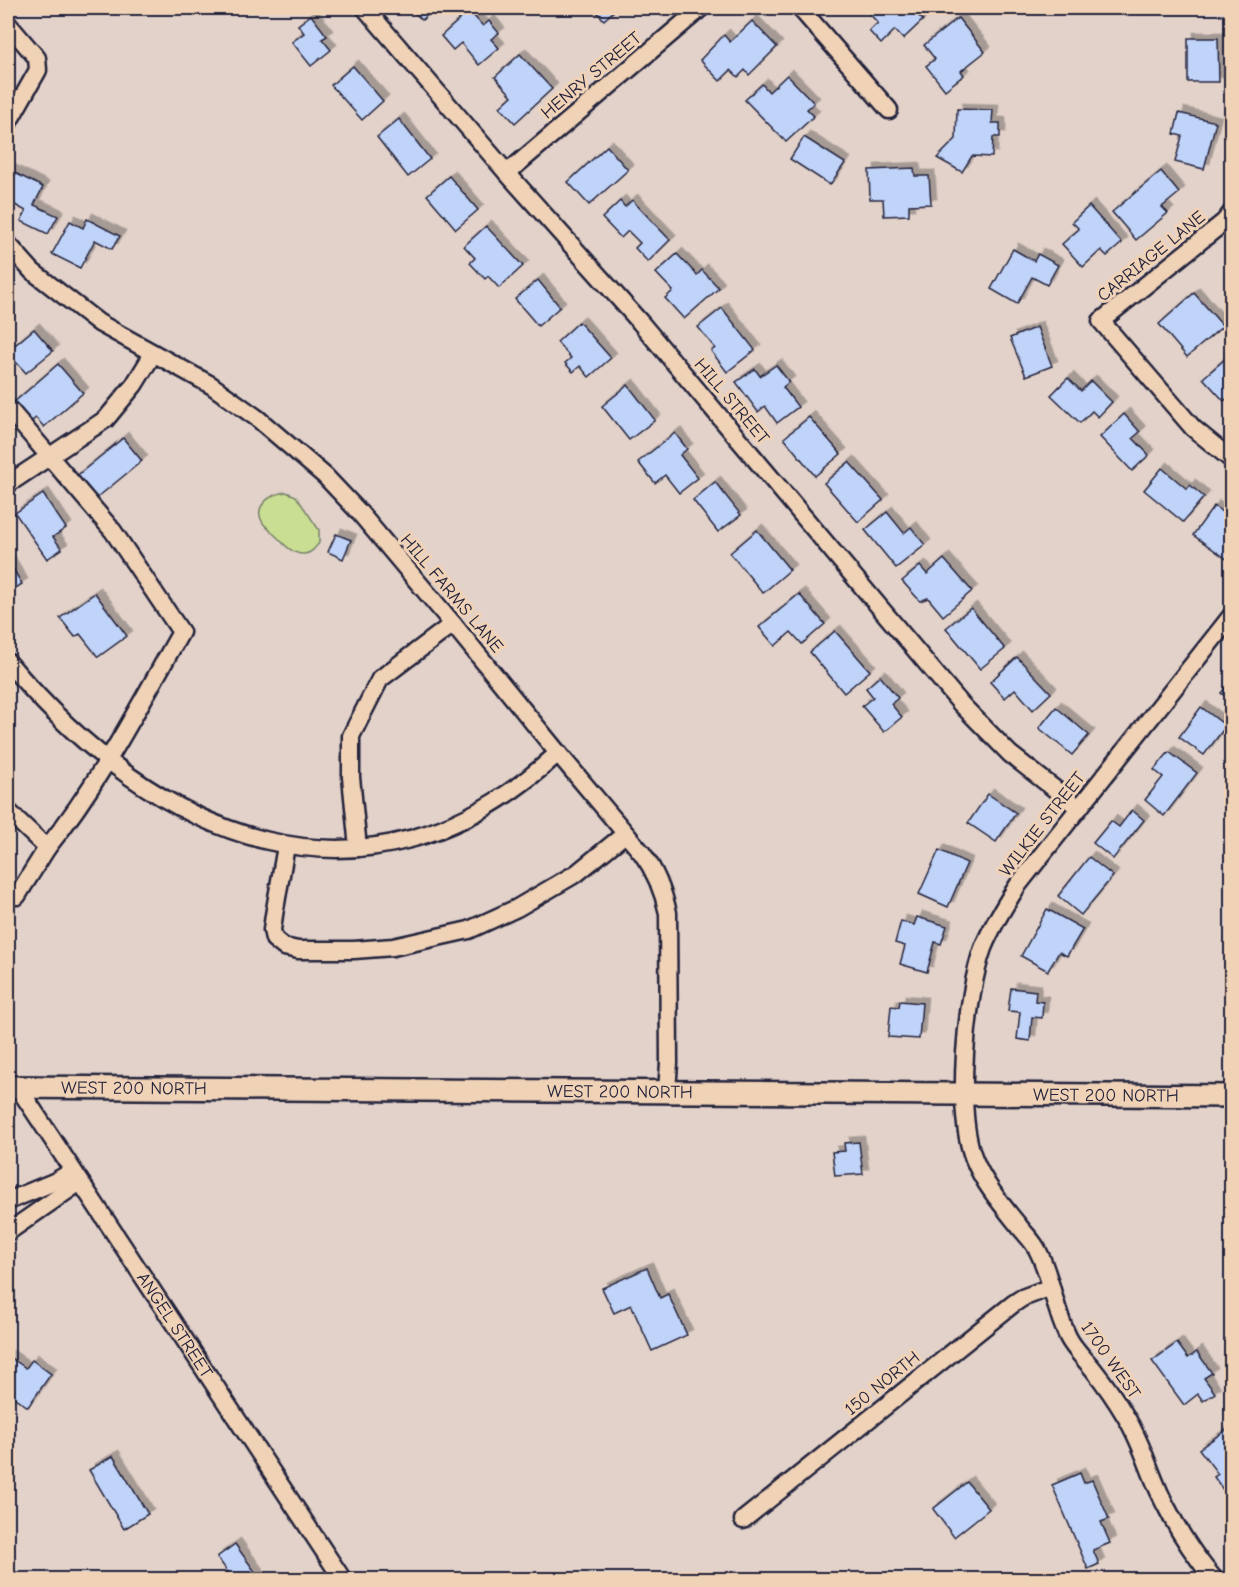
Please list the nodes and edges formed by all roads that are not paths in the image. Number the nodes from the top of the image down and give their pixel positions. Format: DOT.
graph roads {
  1 [pos="365,8"];
  2 [pos="701,8"];
  3 [pos="800,8"];
  4 [pos="8,24"];
  5 [pos="889,110"];
  6 [pos="8,123"];
  7 [pos="507,173"];
  8 [pos="1232,212"];
  9 [pos="8,244"];
  10 [pos="153,354"];
  11 [pos="8,408"];
  12 [pos="48,456"];
  13 [pos="1232,460"];
  14 [pos="8,484"];
  15 [pos="1232,615"];
  16 [pos="453,624"];
  17 [pos="8,663"];
  18 [pos="558,753"];
  19 [pos="108,761"];
  20 [pos="1079,808"];
  21 [pos="8,811"];
  22 [pos="625,834"];
  23 [pos="286,846"];
  24 [pos="47,848"];
  25 [pos="358,848"];
  26 [pos="17,896"];
  27 [pos="11,1081"];
  28 [pos="667,1091"];
  29 [pos="965,1094"];
  30 [pos="1232,1096"];
  31 [pos="77,1177"];
  32 [pos="8,1201"];
  33 [pos="8,1232"];
  34 [pos="1052,1287"];
  35 [pos="742,1520"];
  36 [pos="342,1580"];
  37 [pos="1215,1580"];
  1 -- 7 [label="street, HILL STREET"];
  2 -- 7 [label="street, HENRY STREET"];
  3 -- 5 [label="street"];
  4 -- 6 [label="street"];
  7 -- 20 [label="street, HILL STREET"];
  8 -- 13 [label="street, CARRIAGE LANE"];
  9 -- 10 [label="street, HILL FARMS LANE"];
  10 -- 12 [label="street"];
  10 -- 16 [label="street, HILL FARMS LANE"];
  11 -- 12 [label="street"];
  12 -- 14 [label="street"];
  12 -- 19 [label="street"];
  15 -- 20 [label="street, WILKIE STREET"];
  16 -- 18 [label="street, HILL FARMS LANE"];
  16 -- 25 [label="street"];
  17 -- 19 [label="street"];
  18 -- 22 [label="street, HILL FARMS LANE"];
  18 -- 25 [label="street"];
  19 -- 23 [label="street"];
  19 -- 24 [label="street"];
  20 -- 29 [label="street, WILKIE STREET"];
  21 -- 24 [label="street"];
  22 -- 23 [label="street"];
  22 -- 28 [label="street, HILL FARMS LANE"];
  23 -- 25 [label="street"];
  24 -- 26 [label="street"];
  27 -- 28 [label="main road, WEST 200 NORTH"];
  27 -- 31 [label="street, ANGEL STREET"];
  28 -- 29 [label="main road, WEST 200 NORTH"];
  29 -- 30 [label="main road, WEST 200 NORTH"];
  29 -- 34 [label="street, 1700 WEST"];
  31 -- 32 [label="street"];
  31 -- 33 [label="street"];
  31 -- 36 [label="street, ANGEL STREET"];
  34 -- 35 [label="street, 150 NORTH"];
  34 -- 37 [label="street, 1700 WEST"];
}
